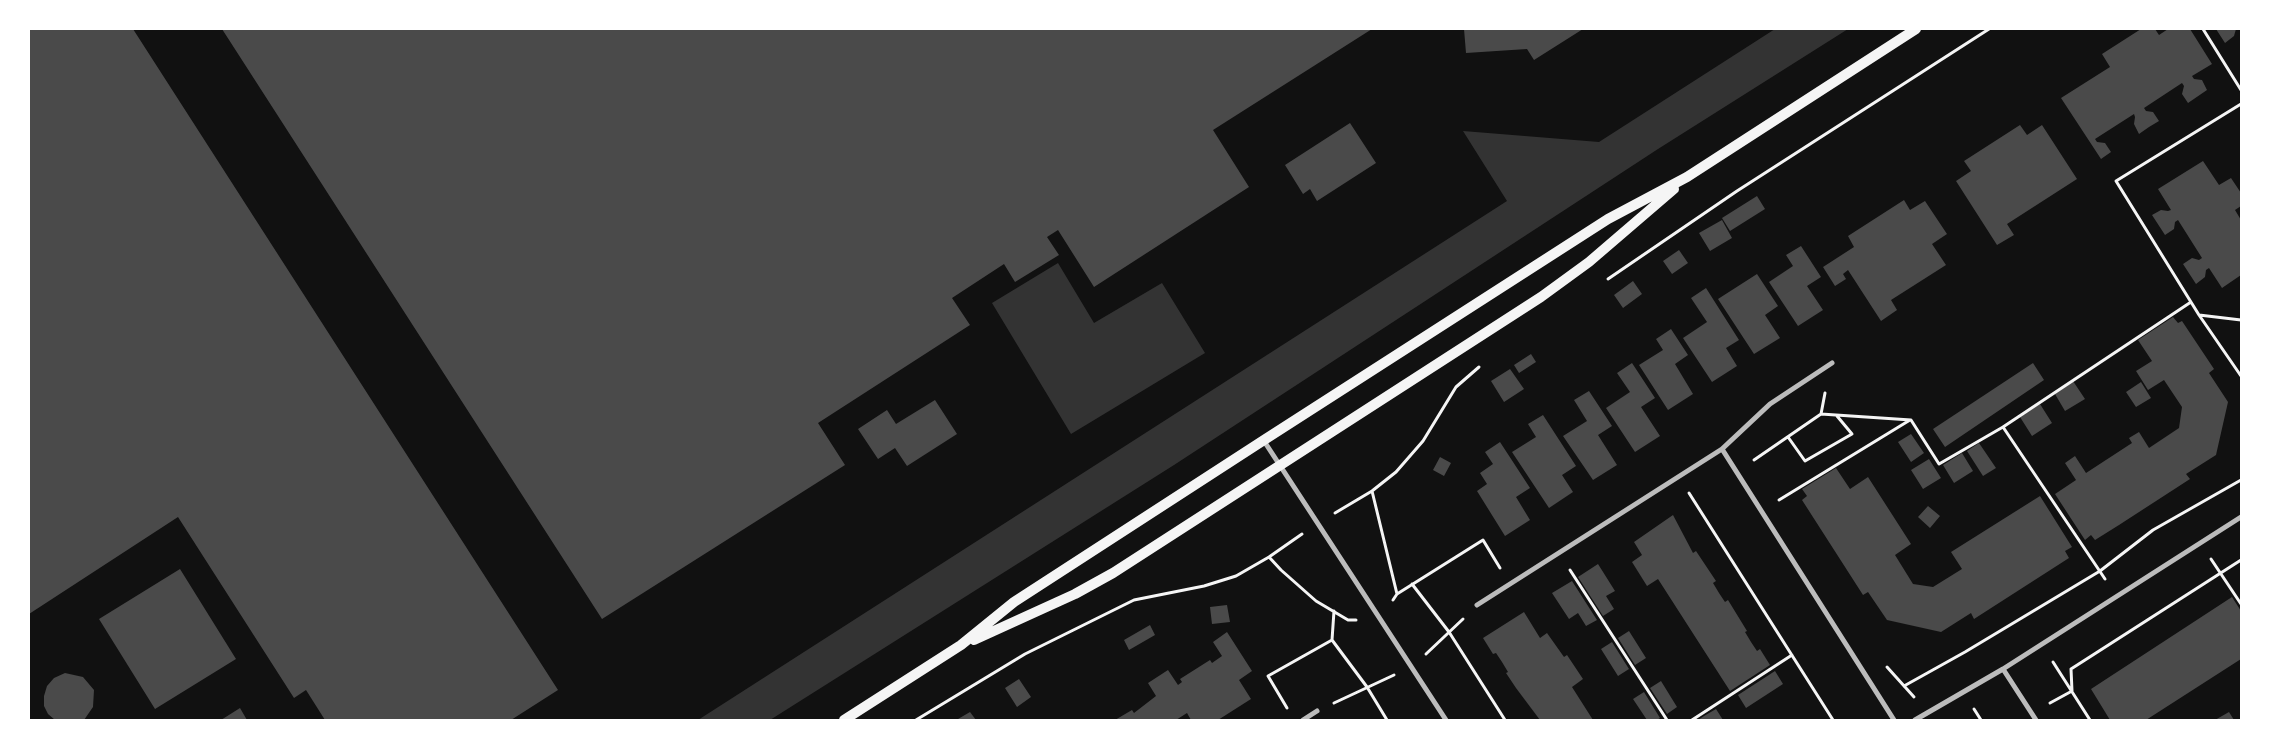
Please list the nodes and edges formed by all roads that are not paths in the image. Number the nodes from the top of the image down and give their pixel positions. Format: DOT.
graph roads {
  1 [pos="1916,29"];
  2 [pos="1687,177"];
  3 [pos="1832,363"];
  4 [pos="1264,440"];
  5 [pos="1722,449"];
  6 [pos="1280,465"];
  7 [pos="2241,517"];
  8 [pos="1477,605"];
  9 [pos="961,645"];
  10 [pos="2002,669"];
  11 [pos="1317,711"];
  12 [pos="844,720"];
  13 [pos="1303,720"];
  14 [pos="1446,720"];
  15 [pos="1894,720"];
  16 [pos="1915,720"];
  17 [pos="2036,720"];
  1 -- 2 [label="main road"];
  2 -- 4 [label="main road"];
  2 -- 6 [label="main road"];
  3 -- 5 [label="street"];
  4 -- 6 [label="street"];
  4 -- 9 [label="main road"];
  5 -- 8 [label="street"];
  5 -- 15 [label="street"];
  6 -- 9 [label="main road"];
  6 -- 14 [label="street"];
  7 -- 10 [label="street"];
  9 -- 12 [label="main road"];
  10 -- 16 [label="street"];
  10 -- 17 [label="street"];
  11 -- 13 [label="street"];
}
